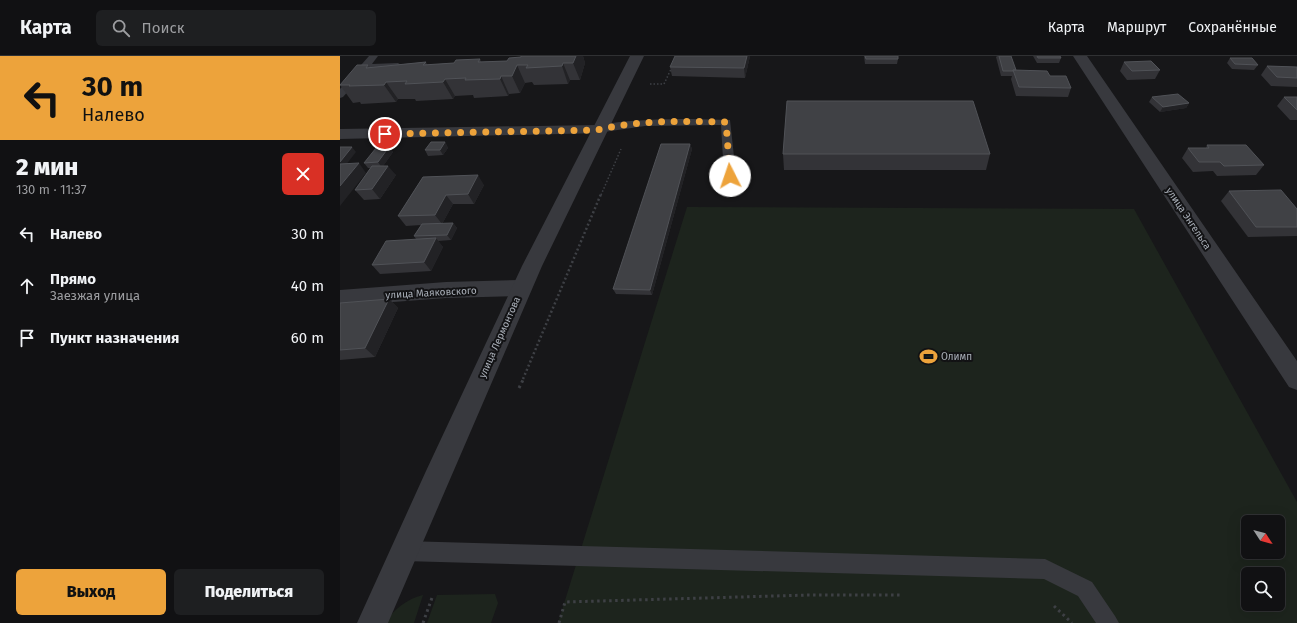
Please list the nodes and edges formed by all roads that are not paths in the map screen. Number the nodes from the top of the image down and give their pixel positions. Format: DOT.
graph roads {
  1 [pos="374,56"];
  2 [pos="637,56"];
  3 [pos="1080,56"];
  4 [pos="411,66"];
  5 [pos="366,67"];
  6 [pos="340,95"];
  7 [pos="597,130"];
  8 [pos="340,134"];
  9 [pos="743,186"];
  10 [pos="521,288"];
  11 [pos="340,298"];
  12 [pos="1297,380"];
  13 [pos="404,551"];
  14 [pos="372,623"];
  15 [pos="1108,623"];
  1 -- 5 [label="lane"];
  2 -- 7 [label="street, улица Лермонтова"];
  3 -- 12 [label="street, улица Энгельса"];
  4 -- 5 [label="lane"];
  5 -- 6 [label="lane"];
  7 -- 8 [label="street"];
  7 -- 9 [label="lane"];
  7 -- 10 [label="street, улица Лермонтова"];
  10 -- 11 [label="street, улица Маяковского"];
  10 -- 13 [label="street, улица Лермонтова"];
  13 -- 14 [label="street, улица Лермонтова"];
  13 -- 15 [label="lane"];
}
